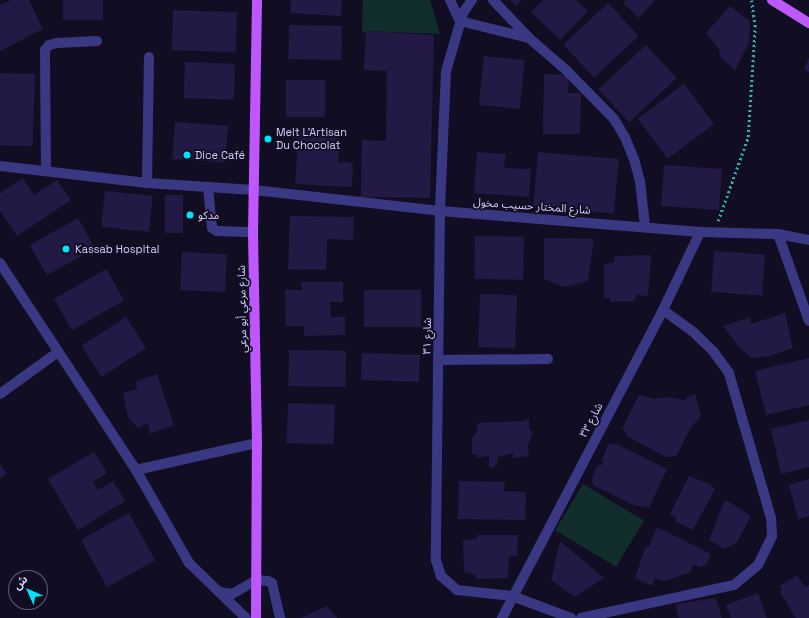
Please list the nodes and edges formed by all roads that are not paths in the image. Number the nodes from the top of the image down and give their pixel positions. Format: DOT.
graph roads {
  1 [pos="257,0"];
  2 [pos="450,0"];
  3 [pos="472,0"];
  4 [pos="493,0"];
  5 [pos="772,0"];
  6 [pos="460,21"];
  7 [pos="809,23"];
  8 [pos="528,38"];
  9 [pos="97,41"];
  10 [pos="149,57"];
  11 [pos="0,166"];
  12 [pos="46,170"];
  13 [pos="147,183"];
  14 [pos="208,187"];
  15 [pos="254,190"];
  16 [pos="440,211"];
  17 [pos="645,226"];
  18 [pos="253,232"];
  19 [pos="700,232"];
  20 [pos="778,234"];
  21 [pos="809,240"];
  22 [pos="0,263"];
  23 [pos="663,310"];
  24 [pos="809,321"];
  25 [pos="58,352"];
  26 [pos="548,359"];
  27 [pos="438,360"];
  28 [pos="0,394"];
  29 [pos="257,443"];
  30 [pos="136,470"];
  31 [pos="256,580"];
  32 [pos="220,592"];
  33 [pos="512,596"];
  34 [pos="246,618"];
  35 [pos="256,618"];
  36 [pos="280,618"];
  37 [pos="502,618"];
  38 [pos="571,618"];
  39 [pos="581,618"];
  1 -- 15 [label="main road, شارع مرعي أبو مرعي"];
  2 -- 6 [label="street"];
  3 -- 6 [label="street, شارع ٣١"];
  4 -- 8 [label="street"];
  5 -- 7 [label="main road"];
  6 -- 8 [label="street"];
  6 -- 16 [label="street, شارع ٣١"];
  8 -- 17 [label="street"];
  9 -- 12 [label="street"];
  10 -- 13 [label="street"];
  11 -- 12 [label="street, شارع المختار حسيب مخول"];
  12 -- 13 [label="street, شارع المختار حسيب مخول"];
  13 -- 14 [label="street, شارع المختار حسيب مخول"];
  14 -- 15 [label="street, شارع المختار حسيب مخول"];
  14 -- 18 [label="street"];
  15 -- 16 [label="street, شارع المختار حسيب مخول"];
  15 -- 18 [label="main road, شارع مرعي أبو مرعي"];
  16 -- 17 [label="street, شارع المختار حسيب مخول"];
  16 -- 27 [label="street, شارع ٣١"];
  17 -- 19 [label="street, شارع المختار حسيب مخول"];
  18 -- 29 [label="main road, شارع مرعي أبو مرعي"];
  19 -- 20 [label="street, شارع المختار حسيب مخول"];
  19 -- 23 [label="street, شارع ٣٣"];
  20 -- 21 [label="street, شارع المختار حسيب مخول"];
  20 -- 24 [label="street"];
  22 -- 25 [label="street"];
  23 -- 33 [label="street, شارع ٣٣"];
  23 -- 39 [label="street"];
  25 -- 28 [label="street"];
  25 -- 30 [label="street"];
  26 -- 27 [label="street"];
  27 -- 33 [label="street, شارع ٣١"];
  29 -- 30 [label="street"];
  29 -- 31 [label="main road, شارع مرعي أبو مرعي"];
  30 -- 32 [label="street"];
  31 -- 32 [label="street"];
  31 -- 35 [label="main road, شارع مرعي أبو مرعي"];
  31 -- 36 [label="street"];
  32 -- 34 [label="street"];
  33 -- 37 [label="street, شارع ٣٣"];
  33 -- 38 [label="street, شارع ٣١"];
}
